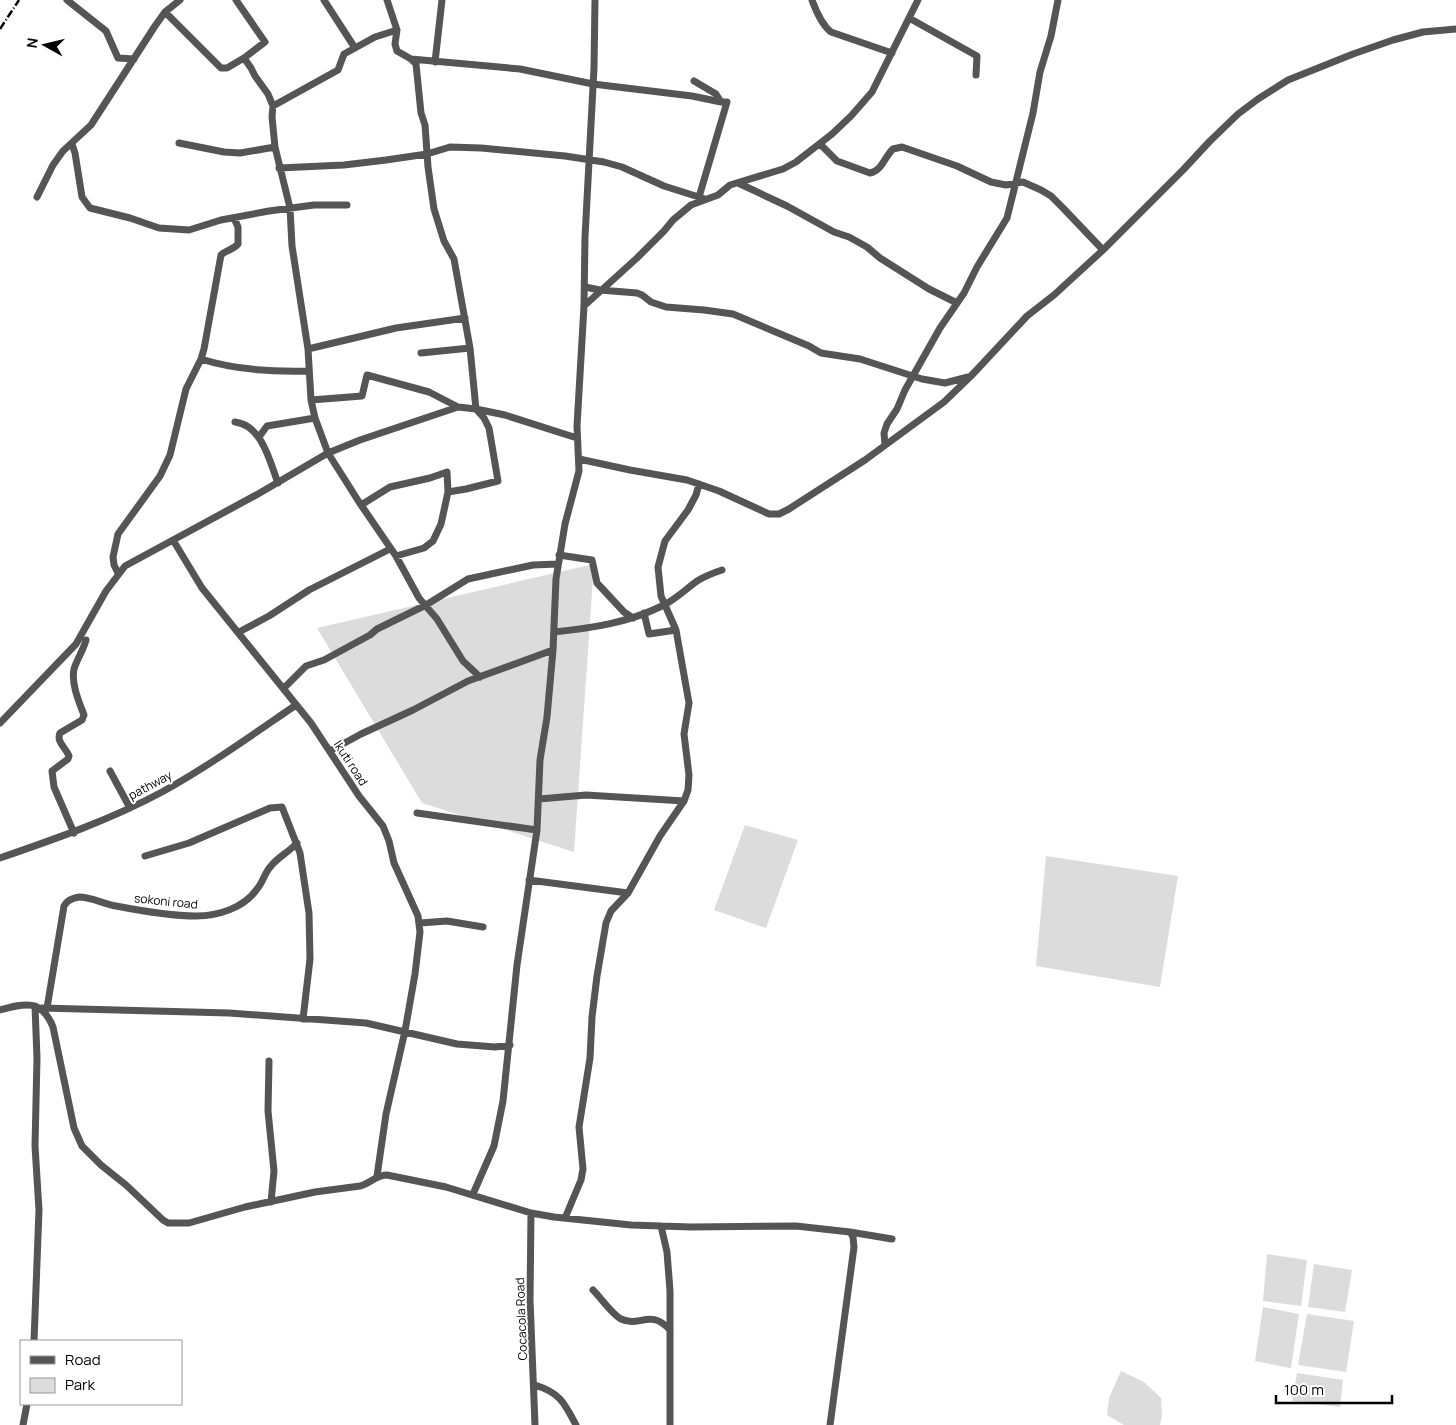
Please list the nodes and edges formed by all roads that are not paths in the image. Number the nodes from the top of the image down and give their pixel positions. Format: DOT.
graph roads {
  1 [pos="67,0"];
  2 [pos="180,0"];
  3 [pos="236,0"];
  4 [pos="324,0"];
  5 [pos="387,0"];
  6 [pos="442,0"];
  7 [pos="594,0"];
  8 [pos="812,0"];
  9 [pos="918,0"];
  10 [pos="1058,0"];
  11 [pos="165,12"];
  12 [pos="909,18"];
  13 [pos="1456,29"];
  14 [pos="397,30"];
  15 [pos="356,48"];
  16 [pos="892,53"];
  17 [pos="134,58"];
  18 [pos="244,58"];
  19 [pos="411,59"];
  20 [pos="434,62"];
  21 [pos="976,75"];
  22 [pos="694,81"];
  23 [pos="593,84"];
  24 [pos="722,102"];
  25 [pos="273,106"];
  26 [pos="179,143"];
  27 [pos="72,144"];
  28 [pos="821,145"];
  29 [pos="275,147"];
  30 [pos="427,154"];
  31 [pos="589,159"];
  32 [pos="279,168"];
  33 [pos="738,182"];
  34 [pos="1016,183"];
  35 [pos="37,197"];
  36 [pos="702,198"];
  37 [pos="347,205"];
  38 [pos="290,208"];
  39 [pos="234,218"];
  40 [pos="1103,250"];
  41 [pos="585,287"];
  42 [pos="600,290"];
  43 [pos="957,303"];
  44 [pos="584,306"];
  45 [pos="465,318"];
  46 [pos="470,348"];
  47 [pos="308,349"];
  48 [pos="421,353"];
  49 [pos="201,359"];
  50 [pos="309,371"];
  51 [pos="971,376"];
  52 [pos="914,377"];
  53 [pos="311,400"];
  54 [pos="458,407"];
  55 [pos="476,409"];
  56 [pos="315,418"];
  57 [pos="235,422"];
  58 [pos="259,437"];
  59 [pos="577,438"];
  60 [pos="885,445"];
  61 [pos="328,453"];
  62 [pos="580,458"];
  63 [pos="278,483"];
  64 [pos="699,484"];
  65 [pos="448,492"];
  66 [pos="361,505"];
  67 [pos="173,540"];
  68 [pos="390,549"];
  69 [pos="559,555"];
  70 [pos="396,556"];
  71 [pos="558,564"];
  72 [pos="722,570"];
  73 [pos="118,573"];
  74 [pos="426,605"];
  75 [pos="664,605"];
  76 [pos="644,613"];
  77 [pos="633,618"];
  78 [pos="676,630"];
  79 [pos="239,632"];
  80 [pos="554,632"];
  81 [pos="86,640"];
  82 [pos="553,650"];
  83 [pos="480,677"];
  84 [pos="284,688"];
  85 [pos="296,705"];
  86 [pos="0,723"];
  87 [pos="330,751"];
  88 [pos="110,771"];
  89 [pos="539,799"];
  90 [pos="684,801"];
  91 [pos="130,808"];
  92 [pos="417,812"];
  93 [pos="537,830"];
  94 [pos="74,833"];
  95 [pos="297,843"];
  96 [pos="145,856"];
  97 [pos="0,858"];
  98 [pos="530,880"];
  99 [pos="628,893"];
  100 [pos="420,923"];
  101 [pos="483,927"];
  102 [pos="41,1007"];
  103 [pos="0,1010"];
  104 [pos="303,1020"];
  105 [pos="405,1031"];
  106 [pos="510,1046"];
  107 [pos="269,1061"];
  108 [pos="378,1176"];
  109 [pos="472,1194"];
  110 [pos="271,1202"];
  111 [pos="531,1213"];
  112 [pos="566,1218"];
  113 [pos="660,1226"];
  114 [pos="850,1232"];
  115 [pos="892,1239"];
  116 [pos="593,1290"];
  117 [pos="670,1330"];
  118 [pos="34,1340"];
  119 [pos="535,1385"];
  120 [pos="27,1405"];
  121 [pos="23,1425"];
  122 [pos="535,1425"];
  123 [pos="576,1425"];
  124 [pos="670,1425"];
  125 [pos="830,1425"];
  1 -- 17 [label="street"];
  2 -- 11 [label="street"];
  3 -- 18 [label="street"];
  4 -- 15 [label="street"];
  5 -- 14 [label="street"];
  6 -- 20 [label="street"];
  7 -- 23 [label="street"];
  8 -- 16 [label="street"];
  9 -- 12 [label="street"];
  10 -- 34 [label="street"];
  11 -- 17 [label="street"];
  11 -- 18 [label="street"];
  12 -- 16 [label="street"];
  12 -- 21 [label="street"];
  13 -- 40 [label="street"];
  14 -- 15 [label="street"];
  14 -- 19 [label="street"];
  15 -- 25 [label="street"];
  16 -- 28 [label="street"];
  17 -- 27 [label="street"];
  18 -- 25 [label="street"];
  19 -- 20 [label="street"];
  19 -- 30 [label="street"];
  20 -- 23 [label="street"];
  22 -- 24 [label="street"];
  23 -- 24 [label="street"];
  23 -- 31 [label="street"];
  24 -- 36 [label="street"];
  25 -- 29 [label="street"];
  26 -- 29 [label="street"];
  27 -- 35 [label="street"];
  27 -- 39 [label="street"];
  28 -- 33 [label="street"];
  28 -- 34 [label="street"];
  29 -- 32 [label="street"];
  30 -- 31 [label="street"];
  30 -- 32 [label="street"];
  30 -- 45 [label="street"];
  31 -- 36 [label="street"];
  31 -- 41 [label="street"];
  32 -- 38 [label="street"];
  33 -- 36 [label="street"];
  33 -- 43 [label="street"];
  34 -- 40 [label="street"];
  34 -- 43 [label="street"];
  36 -- 42 [label="street"];
  37 -- 38 [label="street"];
  38 -- 39 [label="street"];
  38 -- 47 [label="street"];
  39 -- 49 [label="street"];
  40 -- 51 [label="street"];
  41 -- 42 [label="street"];
  41 -- 44 [label="street"];
  42 -- 44 [label="street"];
  42 -- 52 [label="street"];
  43 -- 52 [label="street"];
  44 -- 59 [label="street"];
  45 -- 46 [label="street"];
  45 -- 47 [label="street"];
  46 -- 48 [label="street"];
  46 -- 55 [label="street"];
  47 -- 50 [label="street"];
  49 -- 50 [label="street"];
  49 -- 73 [label="street"];
  50 -- 53 [label="street"];
  51 -- 52 [label="street"];
  51 -- 60 [label="street"];
  52 -- 60 [label="street"];
  53 -- 54 [label="street"];
  53 -- 56 [label="street"];
  54 -- 55 [label="street"];
  54 -- 61 [label="street"];
  55 -- 59 [label="street"];
  55 -- 65 [label="street"];
  56 -- 58 [label="street"];
  56 -- 61 [label="street"];
  57 -- 58 [label="street"];
  58 -- 63 [label="street"];
  59 -- 62 [label="street"];
  60 -- 64 [label="street"];
  61 -- 63 [label="street"];
  61 -- 66 [label="street"];
  62 -- 64 [label="street"];
  62 -- 69 [label="street"];
  63 -- 67 [label="street"];
  64 -- 75 [label="street"];
  65 -- 66 [label="street"];
  65 -- 70 [label="street"];
  66 -- 68 [label="street"];
  67 -- 73 [label="street"];
  67 -- 79 [label="street, Ikuti road"];
  68 -- 70 [label="street"];
  68 -- 79 [label="street"];
  69 -- 71 [label="street"];
  69 -- 77 [label="street"];
  70 -- 74 [label="street"];
  71 -- 74 [label="street"];
  71 -- 80 [label="street"];
  72 -- 75 [label="street"];
  73 -- 86 [label="street"];
  74 -- 83 [label="street"];
  74 -- 84 [label="street"];
  75 -- 76 [label="street"];
  75 -- 78 [label="street"];
  76 -- 77 [label="street"];
  76 -- 78 [label="street"];
  77 -- 80 [label="street"];
  78 -- 90 [label="street"];
  79 -- 84 [label="street, Ikuti road"];
  80 -- 82 [label="street"];
  81 -- 94 [label="street"];
  82 -- 83 [label="street"];
  82 -- 89 [label="street"];
  83 -- 87 [label="street"];
  84 -- 85 [label="street, Ikuti road"];
  85 -- 87 [label="street, Ikuti road"];
  85 -- 91 [label="street, pathway"];
  87 -- 100 [label="street, Ikuti road"];
  88 -- 91 [label="street"];
  89 -- 90 [label="street"];
  89 -- 93 [label="street"];
  90 -- 99 [label="street"];
  91 -- 94 [label="street, pathway"];
  92 -- 93 [label="street"];
  93 -- 98 [label="street"];
  94 -- 97 [label="street, pathway"];
  95 -- 96 [label="street"];
  95 -- 102 [label="street, sokoni road"];
  95 -- 104 [label="street"];
  98 -- 99 [label="street"];
  98 -- 106 [label="street"];
  99 -- 112 [label="street"];
  100 -- 101 [label="street"];
  100 -- 105 [label="street, Ikuti road"];
  102 -- 103 [label="street"];
  102 -- 104 [label="street"];
  102 -- 110 [label="street"];
  102 -- 118 [label="street"];
  104 -- 105 [label="street"];
  105 -- 106 [label="street"];
  105 -- 108 [label="street, Ikuti road"];
  106 -- 109 [label="street"];
  107 -- 110 [label="street"];
  108 -- 109 [label="street"];
  108 -- 110 [label="street"];
  109 -- 111 [label="street"];
  111 -- 112 [label="street"];
  111 -- 119 [label="street, Cocacola Road"];
  112 -- 113 [label="street"];
  113 -- 114 [label="street"];
  113 -- 117 [label="street"];
  114 -- 115 [label="street"];
  114 -- 125 [label="street"];
  116 -- 117 [label="street"];
  117 -- 124 [label="street"];
  119 -- 122 [label="street, Cocacola Road"];
  119 -- 123 [label="street"];
  120 -- 121 [label="street"];
}
